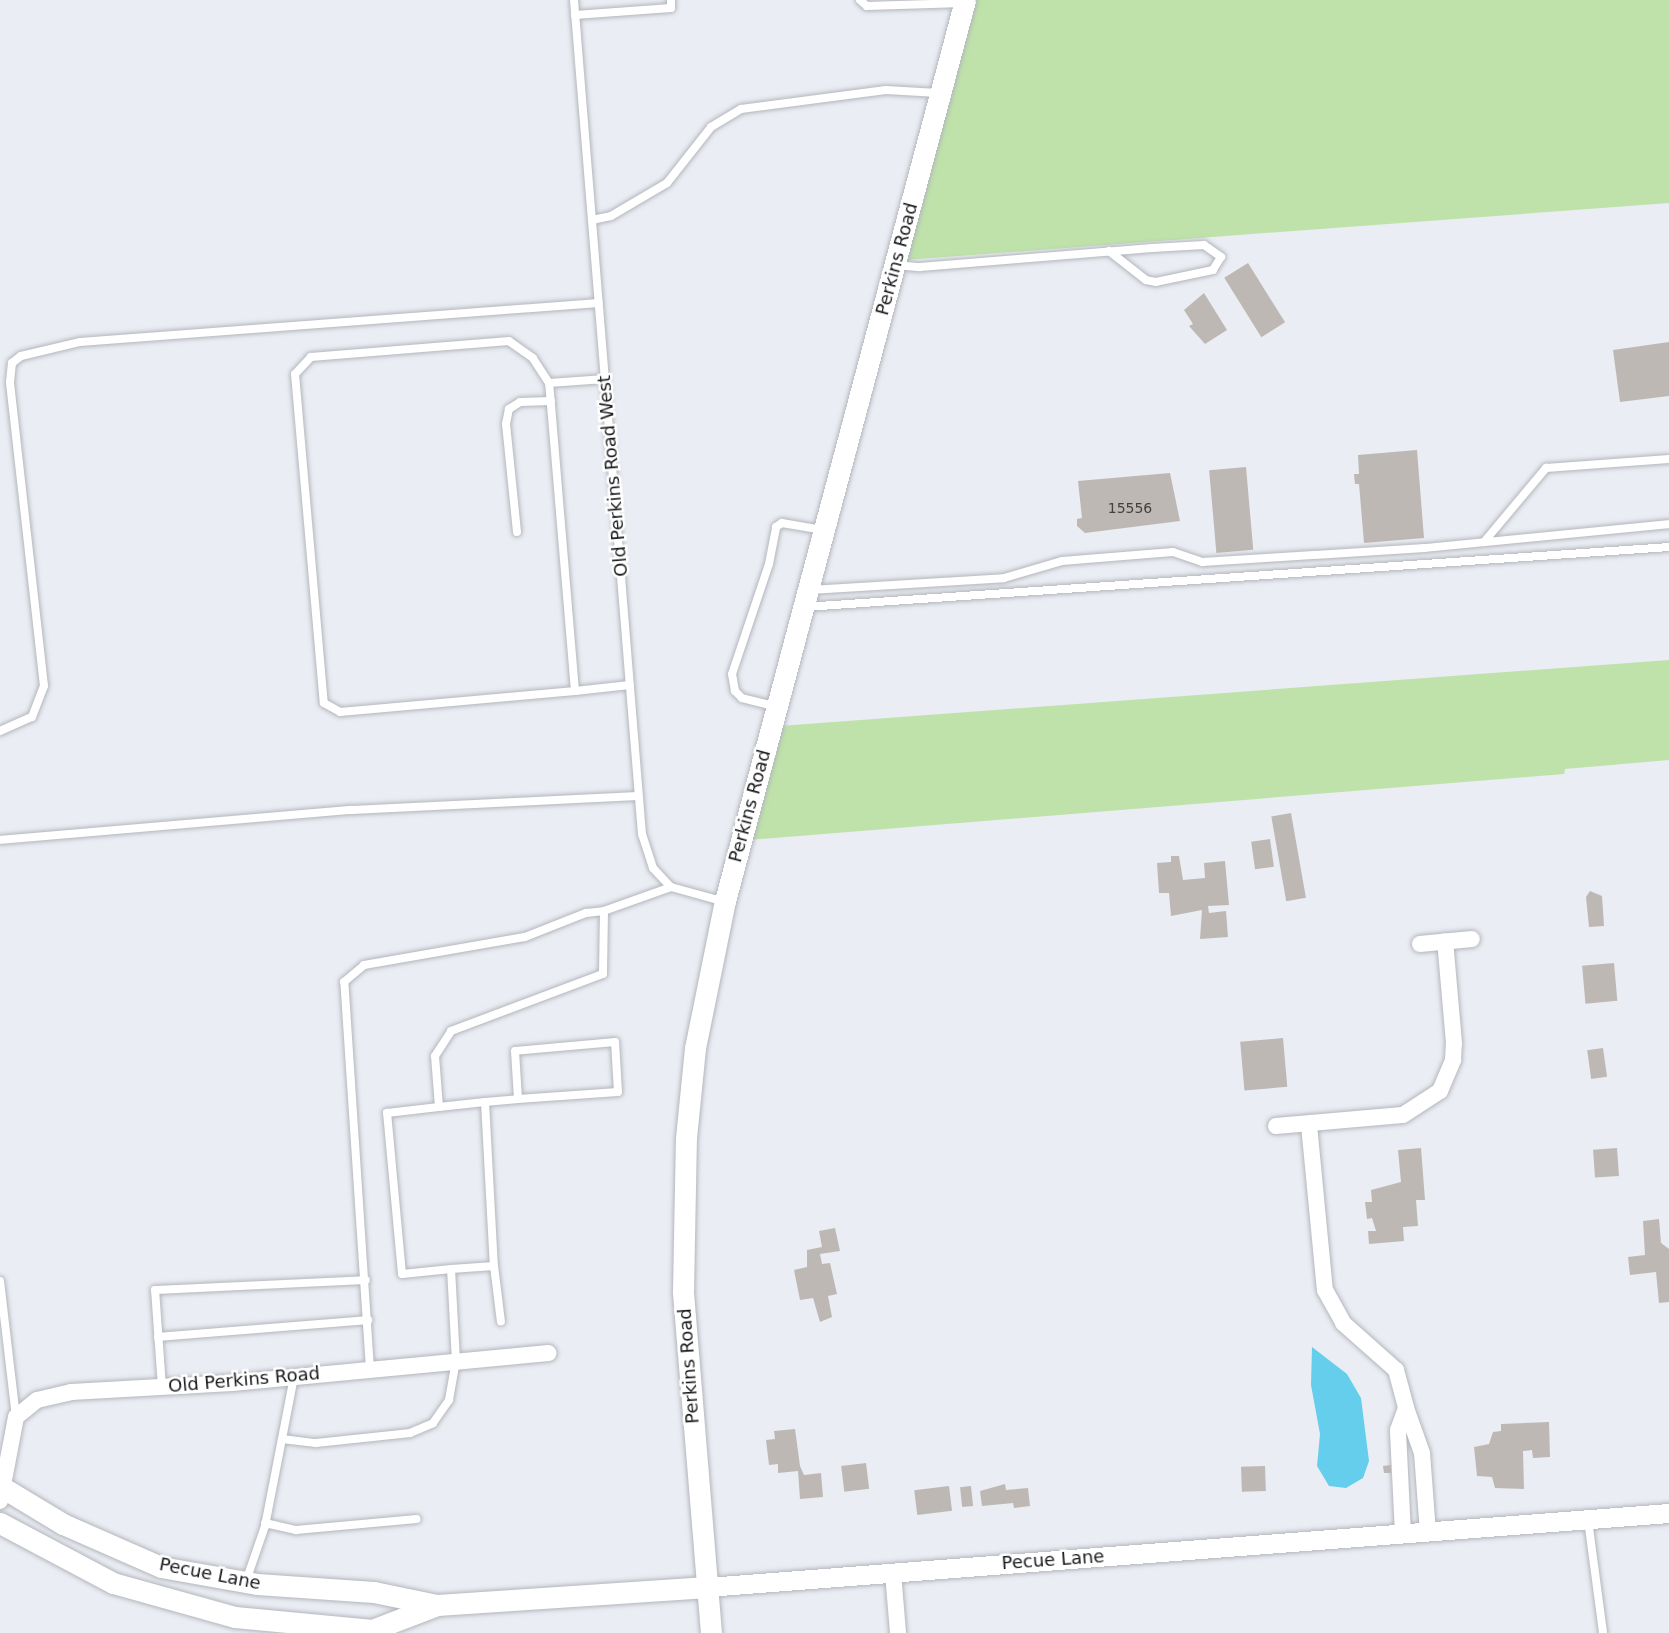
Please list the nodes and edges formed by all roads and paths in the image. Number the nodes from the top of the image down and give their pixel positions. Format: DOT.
graph roads {
  1 [pos="574,0"];
  2 [pos="671,0"];
  3 [pos="860,0"];
  4 [pos="965,1"];
  5 [pos="575,15"];
  6 [pos="941,93"];
  7 [pos="592,220"];
  8 [pos="1109,251"];
  9 [pos="895,265"];
  10 [pos="598,303"];
  11 [pos="605,379"];
  12 [pos="550,383"];
  13 [pos="551,401"];
  14 [pos="1669,459"];
  15 [pos="1669,524"];
  16 [pos="824,530"];
  17 [pos="517,532"];
  18 [pos="1483,542"];
  19 [pos="1669,547"];
  20 [pos="805,599"];
  21 [pos="630,685"];
  22 [pos="575,691"];
  23 [pos="777,707"];
  24 [pos="0,731"];
  25 [pos="639,796"];
  26 [pos="0,841"];
  27 [pos="671,887"];
  28 [pos="725,901"];
  29 [pos="604,911"];
  30 [pos="1472,939"];
  31 [pos="1445,942"];
  32 [pos="1420,944"];
  33 [pos="518,1099"];
  34 [pos="485,1102"];
  35 [pos="439,1107"];
  36 [pos="1309,1125"];
  37 [pos="1276,1126"];
  38 [pos="494,1266"];
  39 [pos="451,1269"];
  40 [pos="366,1280"];
  41 [pos="0,1281"];
  42 [pos="368,1320"];
  43 [pos="501,1322"];
  44 [pos="158,1337"];
  45 [pos="549,1353"];
  46 [pos="456,1361"];
  47 [pos="370,1369"];
  48 [pos="294,1377"];
  49 [pos="162,1387"];
  50 [pos="1406,1408"];
  51 [pos="16,1417"];
  52 [pos="282,1439"];
  53 [pos="1,1492"];
  54 [pos="1669,1513"];
  55 [pos="416,1519"];
  56 [pos="1588,1520"];
  57 [pos="0,1523"];
  58 [pos="265,1523"];
  59 [pos="1428,1533"];
  60 [pos="1404,1534"];
  61 [pos="892,1573"];
  62 [pos="245,1583"];
  63 [pos="707,1587"];
  64 [pos="437,1605"];
  65 [pos="711,1633"];
  66 [pos="898,1633"];
  67 [pos="1603,1633"];
  1 -- 5 [label="lane, Old Perkins Road West"];
  2 -- 5 [label="lane"];
  3 -- 4 [label="lane"];
  4 -- 6 [label="main road, Perkins Road"];
  5 -- 7 [label="lane, Old Perkins Road West"];
  6 -- 7 [label="lane"];
  6 -- 9 [label="main road, Perkins Road"];
  7 -- 10 [label="lane, Old Perkins Road West"];
  8 -- 8 [label="lane"];
  8 -- 9 [label="lane"];
  9 -- 16 [label="main road, Perkins Road"];
  10 -- 11 [label="lane, Old Perkins Road West"];
  10 -- 24 [label="lane"];
  11 -- 12 [label="lane"];
  11 -- 21 [label="lane, Old Perkins Road West"];
  12 -- 13 [label="lane"];
  12 -- 22 [label="lane"];
  13 -- 17 [label="lane"];
  13 -- 22 [label="lane"];
  14 -- 18 [label="lane"];
  15 -- 18 [label="lane"];
  16 -- 20 [label="main road, Perkins Road"];
  16 -- 23 [label="lane"];
  18 -- 20 [label="lane"];
  19 -- 20 [label="lane"];
  20 -- 23 [label="main road, Perkins Road"];
  21 -- 22 [label="lane"];
  21 -- 25 [label="lane, Old Perkins Road West"];
  23 -- 28 [label="main road, Perkins Road"];
  25 -- 26 [label="lane"];
  25 -- 27 [label="lane, Old Perkins Road West"];
  27 -- 28 [label="lane"];
  27 -- 29 [label="lane"];
  28 -- 63 [label="main road, Perkins Road"];
  29 -- 35 [label="lane"];
  29 -- 40 [label="lane"];
  30 -- 31 [label="street"];
  31 -- 32 [label="street"];
  31 -- 36 [label="street"];
  33 -- 33 [label="lane"];
  33 -- 34 [label="lane"];
  34 -- 35 [label="lane"];
  34 -- 38 [label="lane"];
  35 -- 39 [label="lane"];
  36 -- 37 [label="street"];
  36 -- 50 [label="street"];
  38 -- 39 [label="lane"];
  38 -- 43 [label="lane"];
  39 -- 46 [label="lane"];
  40 -- 42 [label="lane"];
  40 -- 44 [label="lane"];
  41 -- 51 [label="lane"];
  42 -- 44 [label="lane"];
  42 -- 47 [label="lane"];
  44 -- 49 [label="lane"];
  45 -- 46 [label="street, Old Perkins Road"];
  46 -- 47 [label="street, Old Perkins Road"];
  46 -- 52 [label="lane"];
  47 -- 48 [label="street, Old Perkins Road"];
  48 -- 49 [label="street, Old Perkins Road"];
  48 -- 52 [label="lane"];
  49 -- 51 [label="street, Old Perkins Road"];
  50 -- 59 [label="street"];
  50 -- 60 [label="street"];
  51 -- 53 [label="street"];
  52 -- 58 [label="lane"];
  53 -- 62 [label="main road, Pecue Lane"];
  54 -- 56 [label="street, Pecue Lane"];
  55 -- 58 [label="lane"];
  56 -- 59 [label="street, Pecue Lane"];
  56 -- 67 [label="lane"];
  57 -- 64 [label="main road, Pecue Lane"];
  58 -- 62 [label="lane"];
  59 -- 60 [label="street, Pecue Lane"];
  60 -- 61 [label="street, Pecue Lane"];
  61 -- 63 [label="street, Pecue Lane"];
  61 -- 66 [label="street"];
  62 -- 64 [label="main road, Pecue Lane"];
  63 -- 64 [label="main road, Pecue Lane"];
  63 -- 65 [label="main road, Perkins Road"];
}
